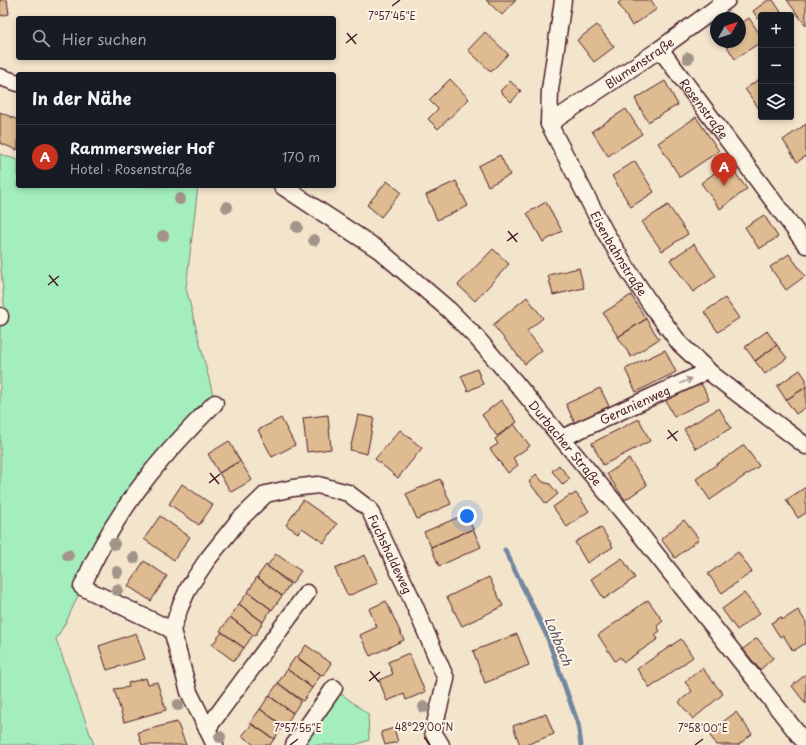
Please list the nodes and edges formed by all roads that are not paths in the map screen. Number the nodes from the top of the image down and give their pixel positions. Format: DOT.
graph roads {
  1 [pos="563,0"];
  2 [pos="727,0"];
  3 [pos="660,49"];
  4 [pos="0,78"];
  5 [pos="16,83"];
  6 [pos="549,124"];
  7 [pos="285,188"];
  8 [pos="806,245"];
  9 [pos="706,368"];
  10 [pos="215,403"];
  11 [pos="562,438"];
  12 [pos="806,446"];
  13 [pos="307,593"];
  14 [pos="172,630"];
  15 [pos="334,688"];
  16 [pos="207,729"];
  17 [pos="433,741"];
  18 [pos="806,744"];
  19 [pos="215,745"];
  20 [pos="294,745"];
  1 -- 6 [label="street, Eisenbahnstraße"];
  2 -- 3 [label="street, Blumenstraße"];
  3 -- 6 [label="street, Blumenstraße"];
  3 -- 8 [label="street, Rosenstraße"];
  4 -- 5 [label="street"];
  6 -- 9 [label="street, Eisenbahnstraße"];
  7 -- 11 [label="street, Durbacher Straße"];
  11 -- 9 [label="street, Geranienweg, one-way"];
  9 -- 12 [label="street, Eisenbahnstraße"];
  10 -- 14 [label="street"];
  11 -- 18 [label="street, Durbacher Straße"];
  13 -- 16 [label="street"];
  14 -- 16 [label="street"];
  14 -- 17 [label="street, Fuchshaldeweg"];
  15 -- 20 [label="street"];
  16 -- 19 [label="street"];
}
